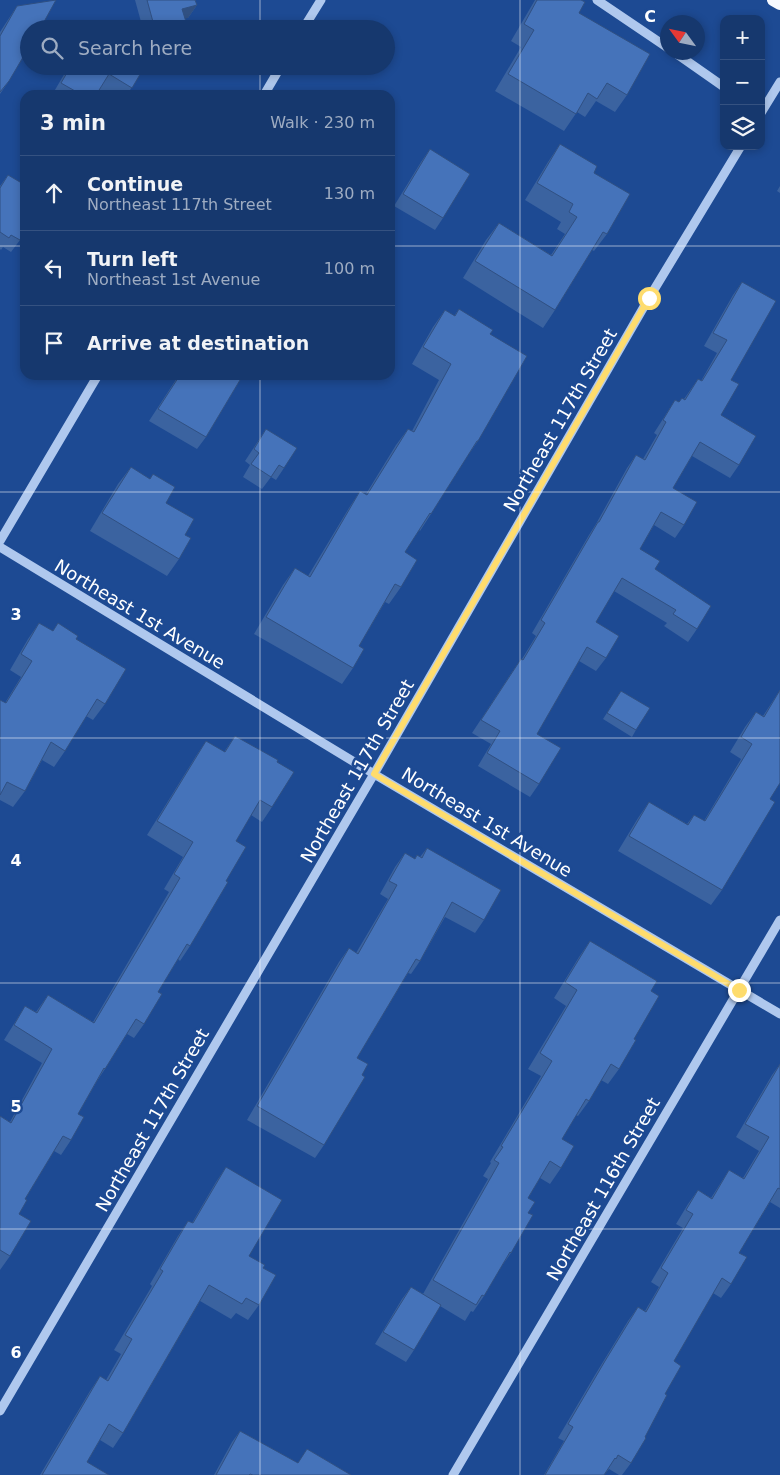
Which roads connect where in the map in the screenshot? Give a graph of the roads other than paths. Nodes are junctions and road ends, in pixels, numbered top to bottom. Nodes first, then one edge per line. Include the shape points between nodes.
1 (320, 0) edge
2 (597, 0) edge
3 (773, 0) edge
4 (780, 4) edge
5 (309, 20) edge
6 (660, 43) edge
7 (685, 60) edge
8 (276, 75) edge
9 (780, 82) edge
10 (720, 84) edge
11 (267, 90) edge
12 (765, 106) edge
13 (739, 150) edge
14 (95, 380) edge
15 (0, 541) edge
16 (0, 548) edge
17 (374, 774) junction
18 (780, 920) edge
19 (739, 990) junction
20 (780, 1014) edge
21 (0, 1411) edge
22 (453, 1475) edge

1 - 5 street
2 - 6 street
3 - 4 main road
7 - 10 street
8 - 11 street
9 - 12 street
13 - 17 street, Northeast 117th Street via 649,298
14 - 15 street
16 - 17 street, Northeast 1st Avenue
17 - 19 street, Northeast 1st Avenue
17 - 21 street, Northeast 117th Street
18 - 19 street, Northeast 116th Street
19 - 20 street, Northeast 1st Avenue
19 - 22 street, Northeast 116th Street

